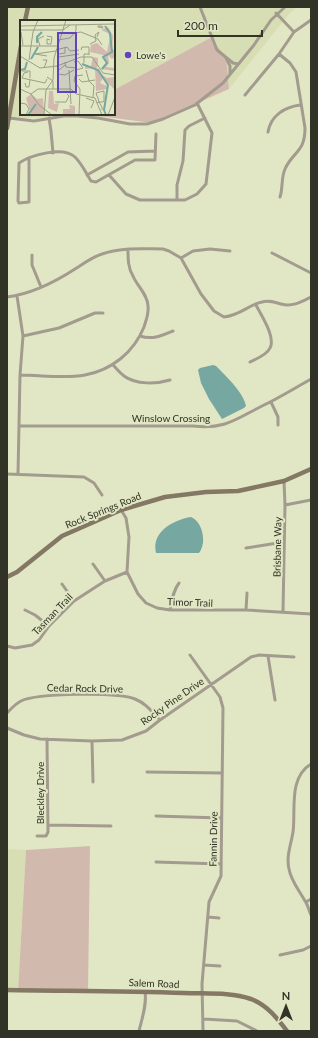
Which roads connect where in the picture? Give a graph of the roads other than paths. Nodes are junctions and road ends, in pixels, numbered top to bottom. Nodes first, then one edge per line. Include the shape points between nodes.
1 (28, 7) edge
2 (200, 7) edge
3 (285, 7) edge
4 (276, 13) junction
5 (25, 20) edge
6 (311, 20) edge
7 (294, 32) junction
8 (20, 52) edge
9 (279, 54) junction
10 (223, 55) junction
11 (238, 64) junction
12 (230, 74) junction
13 (245, 95) dead end
14 (197, 103) junction
15 (300, 106) junction
16 (9, 118) junction
17 (49, 118) junction
18 (205, 118) junction
19 (7, 128) edge
20 (268, 132) dead end
21 (156, 134) dead end
22 (155, 151) junction
23 (53, 152) junction
24 (30, 158) junction
25 (109, 174) junction
26 (87, 175) junction
27 (280, 197) dead end
28 (177, 200) junction
29 (128, 250) junction
30 (230, 251) dead end
31 (272, 253) dead end
32 (32, 255) dead end
33 (181, 258) junction
34 (311, 273) edge
35 (41, 287) junction
36 (17, 296) junction
37 (7, 297) edge
38 (311, 297) edge
39 (256, 305) junction
40 (103, 313) dead end
41 (173, 331) dead end
42 (23, 336) junction
43 (140, 336) junction
44 (250, 362) dead end
45 (113, 365) junction
46 (20, 376) junction
47 (170, 380) dead end
48 (311, 380) edge
49 (271, 402) junction
50 (278, 425) dead end
51 (20, 426) junction
52 (311, 469) edge
53 (7, 474) edge
54 (18, 474) junction
55 (284, 481) junction
56 (102, 495) dead end
57 (311, 500) edge
58 (285, 505) junction
59 (121, 510) junction
60 (284, 542) junction
61 (246, 548) dead end
62 (93, 564) dead end
63 (127, 572) junction
64 (7, 576) edge
65 (105, 581) junction
66 (180, 583) dead end
67 (62, 584) dead end
68 (247, 593) dead end
69 (74, 601) junction
70 (25, 610) dead end
71 (170, 610) junction
72 (246, 610) junction
73 (283, 612) junction
74 (311, 614) edge
75 (49, 626) junction
76 (7, 646) edge
77 (190, 655) dead end
78 (268, 656) junction
79 (294, 657) dead end
80 (211, 684) junction
81 (275, 700) dead end
82 (7, 713) edge
83 (160, 720) junction
84 (7, 728) edge
85 (48, 739) junction
86 (92, 741) junction
87 (311, 764) edge
88 (147, 772) dead end
89 (222, 773) junction
90 (93, 782) dead end
91 (156, 816) dead end
92 (221, 818) junction
93 (48, 825) junction
94 (111, 826) dead end
95 (37, 836) dead end
96 (156, 862) dead end
97 (221, 864) junction
98 (311, 898) edge
99 (306, 902) junction
100 (311, 915) edge
101 (208, 917) junction
102 (220, 918) dead end
103 (311, 946) edge
104 (280, 955) dead end
105 (204, 965) junction
106 (220, 966) dead end
107 (7, 990) edge
108 (145, 992) junction
109 (202, 994) junction
110 (204, 1019) junction
111 (139, 1031) edge
112 (203, 1031) edge
113 (257, 1031) edge
114 (287, 1031) edge

1 - 5 street
2 - 10 street via 217,50
3 - 4 street
4 - 7 street
4 - 11 street
6 - 7 street
7 - 9 street
8 - 16 street
9 - 13 street
9 - 15 street via 296,72
10 - 11 street
10 - 12 street via 230,66
11 - 12 street
12 - 14 street via 223,83
14 - 17 street via 147,124 77,116
14 - 18 street
15 - 20 street via 289,107 278,114 269,126
15 - 27 street via 305,137 303,144 285,168
16 - 17 street via 34,121
16 - 19 street
17 - 23 street
18 - 28 street via 185,130
18 - 28 street via 212,133 206,184 197,194 185,200
21 - 22 street
22 - 25 street via 155,160 135,160
22 - 26 street via 128,152
23 - 24 street via 44,152
23 - 26 street via 74,156
24 - 24 street via 19,163 19,203 29,202
25 - 26 street via 94,182
25 - 28 street via 126,194 135,199
29 - 33 street via 163,249
29 - 35 street via 100,254
29 - 43 street via 132,276 148,304 148,316
30 - 33 street via 193,251
31 - 34 street
32 - 35 street via 32,265
33 - 39 street via 201,294 219,315 234,316
35 - 36 street
36 - 37 street
36 - 42 street
38 - 39 street via 292,305 269,301
39 - 44 street via 269,331 271,343 266,354
40 - 42 street via 95,313 59,328
41 - 43 street via 148,339
42 - 46 street
43 - 45 street via 133,348
45 - 46 street via 80,376
45 - 47 street via 129,379 150,383
46 - 51 street
48 - 49 street, Winslow Crossing
49 - 50 street via 278,417
49 - 51 street, Winslow Crossing via 236,421 216,426
51 - 54 street
52 - 55 street, Rock Springs Road
53 - 54 street
54 - 56 street via 84,477 94,483
55 - 58 street, Brisbane Way
55 - 59 street, Rock Springs Road via 238,491 170,496
57 - 58 street
58 - 60 street, Brisbane Way
59 - 63 street, Timor Trail via 126,518 129,537
59 - 64 street, Rock Springs Road via 62,536 17,572
60 - 61 street
60 - 73 street, Brisbane Way
62 - 65 street
63 - 65 street, Tasman Trail
63 - 71 street, Timor Trail via 142,600 157,608
65 - 69 street, Tasman Trail
66 - 71 street via 176,587
67 - 69 street
68 - 72 street
69 - 75 street, Tasman Trail
70 - 75 street
71 - 72 street, Timor Trail
72 - 73 street, Timor Trail
73 - 74 street, Timor Trail
75 - 76 street, Tasman Trail via 32,645 16,648
77 - 80 street, Fannin Drive
78 - 79 street, Rocky Pine Drive
78 - 80 street, Rocky Pine Drive via 251,657
78 - 81 street
80 - 83 street, Rocky Pine Drive
80 - 89 street, Fannin Drive via 220,697 223,708
82 - 83 street, Cedar Rock Drive via 21,701 38,696 126,696 140,701
83 - 86 street, Rocky Pine Drive via 146,731 127,739
84 - 85 street, Rocky Pine Drive via 24,735
85 - 86 street, Rocky Pine Drive
85 - 93 street, Bleckley Drive
86 - 90 street
87 - 99 street via 304,770 295,787 293,832 288,856 293,882
88 - 89 street
89 - 92 street, Fannin Drive
91 - 92 street
92 - 97 street, Fannin Drive
93 - 94 street
93 - 95 street, Bleckley Drive via 46,836
96 - 97 street
97 - 101 street, Fannin Drive via 219,880 209,902
98 - 99 street
99 - 100 street
101 - 102 street
101 - 105 street, Fannin Drive
103 - 104 street
105 - 106 street
105 - 109 street, Fannin Drive
107 - 108 street, Salem Road
108 - 109 street, Salem Road
108 - 111 street via 145,1008
109 - 110 street, Fannin Drive
109 - 114 street, Salem Road via 240,996 255,1001 270,1010
110 - 112 street, Fannin Drive
110 - 113 street via 237,1021

